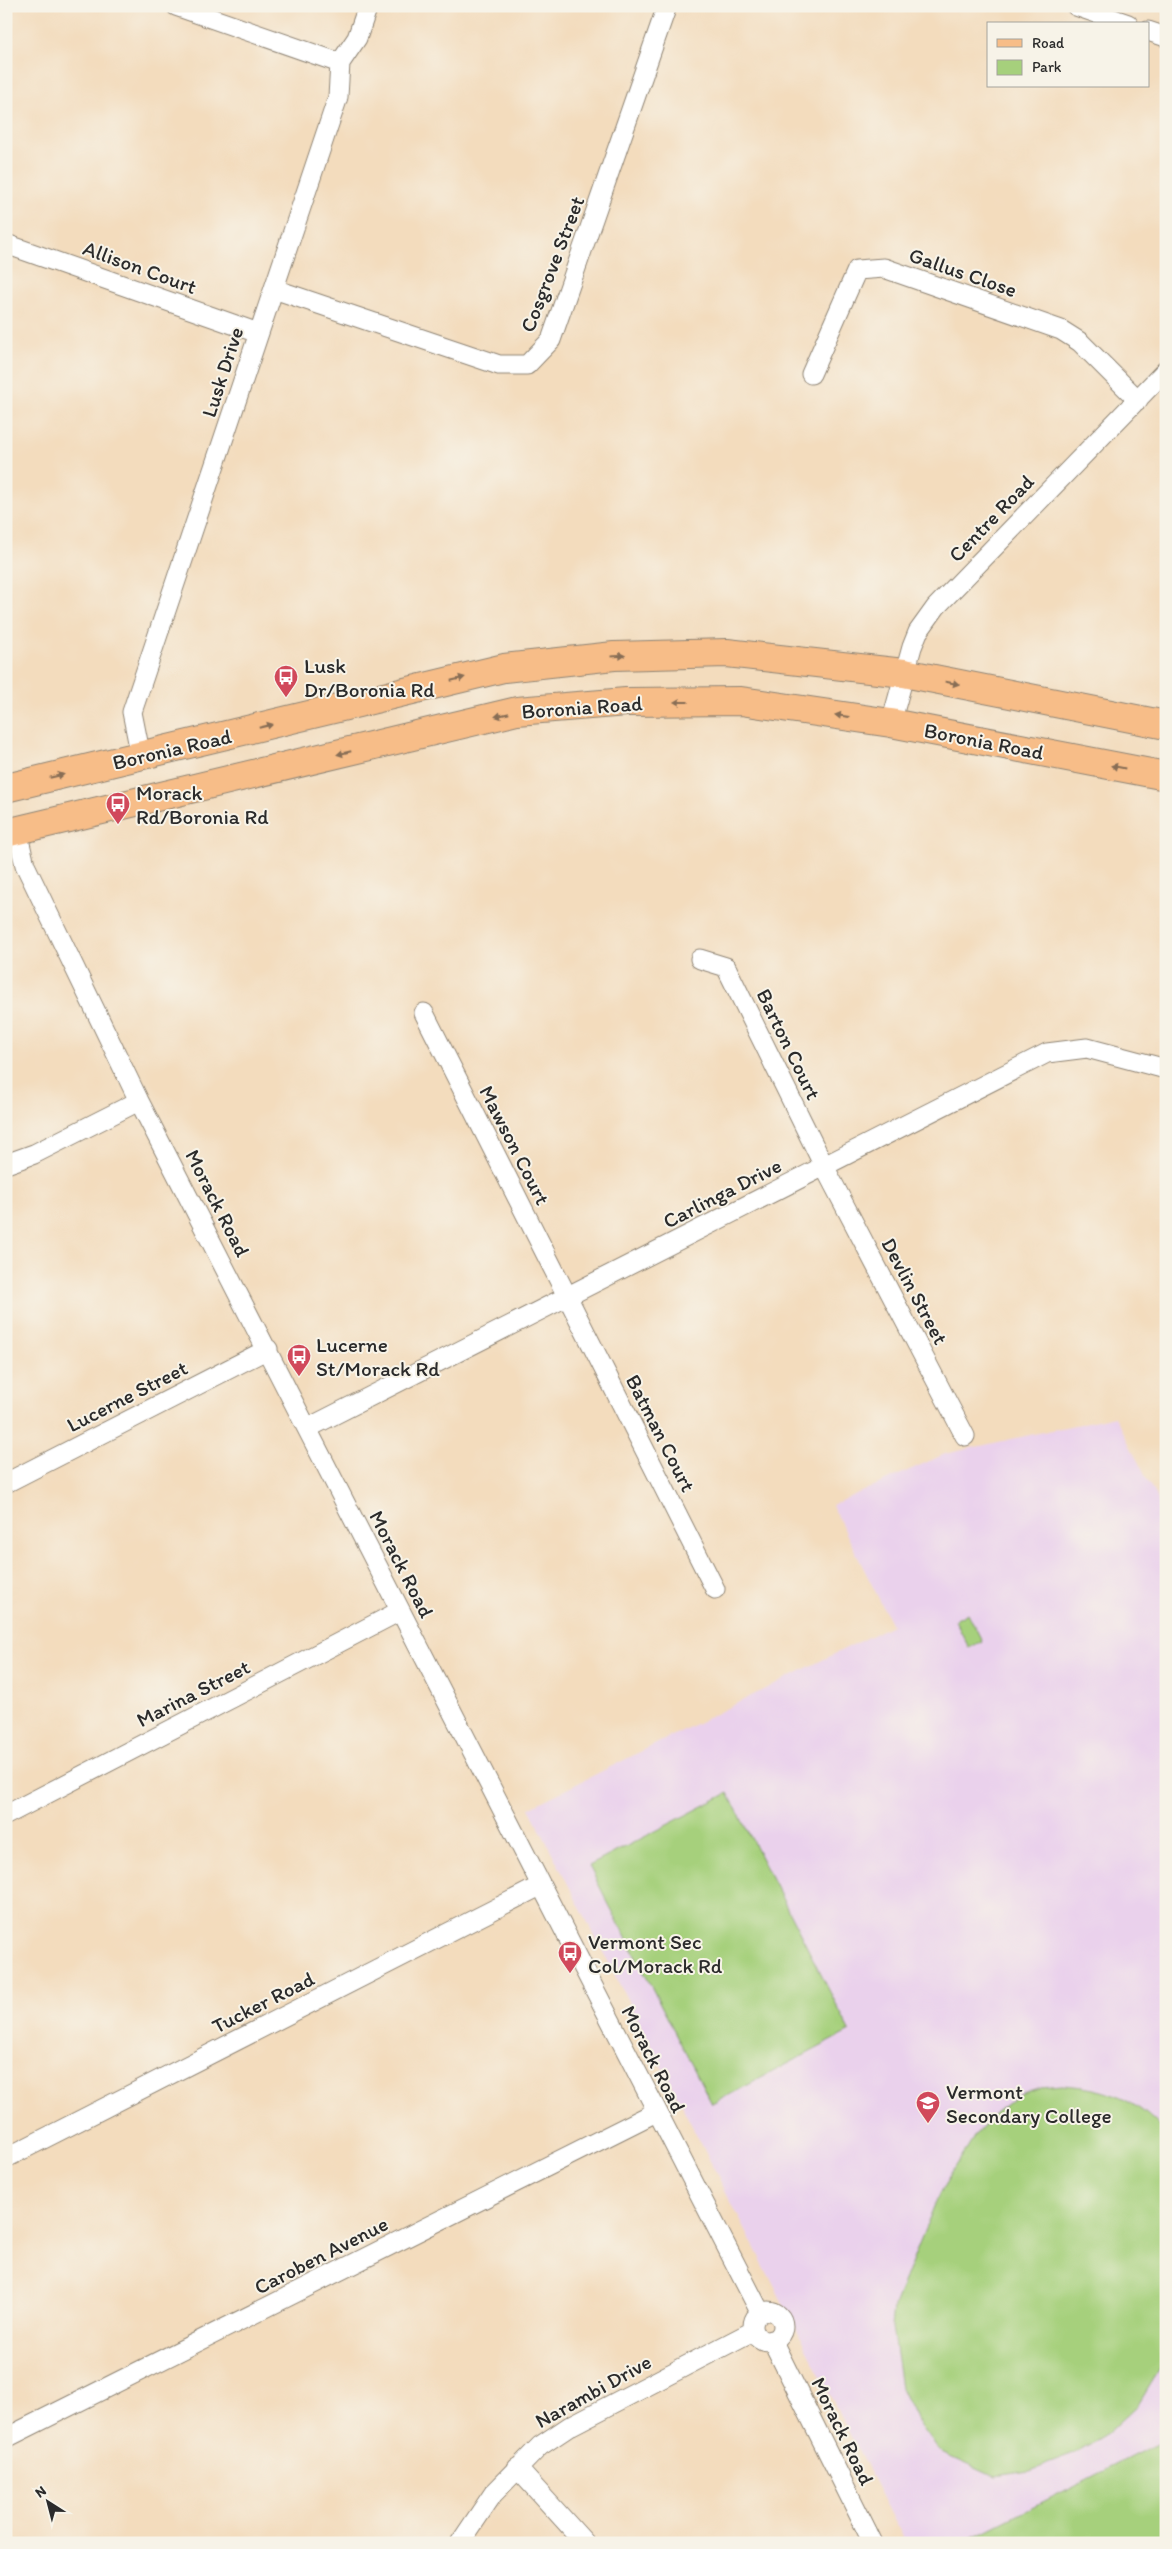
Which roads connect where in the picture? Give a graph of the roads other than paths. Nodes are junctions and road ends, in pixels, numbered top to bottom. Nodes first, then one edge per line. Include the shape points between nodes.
1 (176, 6) edge
2 (368, 6) edge
3 (667, 6) edge
4 (1076, 6) edge
5 (1122, 22) edge
6 (1150, 32) edge
7 (1166, 37) edge
8 (340, 62) junction
9 (6, 244) edge
10 (274, 289) junction
11 (258, 333) junction
12 (1166, 370) edge
13 (812, 374) dead end
14 (1138, 400) junction
15 (904, 673) junction
16 (890, 723) junction
17 (1166, 725) edge
18 (141, 757) junction
19 (1166, 776) edge
20 (8, 787) edge
21 (153, 798) junction
22 (12, 832) edge
23 (700, 960) dead end
24 (424, 1013) dead end
25 (1166, 1069) edge
26 (139, 1101) junction
27 (6, 1164) edge
28 (824, 1166) junction
29 (566, 1297) junction
30 (268, 1349) junction
31 (308, 1428) junction
32 (965, 1436) dead end
33 (6, 1483) edge
34 (715, 1589) dead end
35 (400, 1611) junction
36 (6, 1815) edge
37 (540, 1886) junction
38 (656, 2112) junction
39 (6, 2158) edge
40 (760, 2312) junction
41 (753, 2331) junction
42 (772, 2340) junction
43 (6, 2438) edge
44 (517, 2468) junction
45 (460, 2543) edge
46 (586, 2543) edge
47 (873, 2543) edge

1 - 8 street
2 - 8 street via 357,38
3 - 10 street, Cosgrove Street via 551,340 527,365 499,365
4 - 5 street
6 - 7 street
8 - 10 street, Lusk Drive via 338,97
9 - 11 street, Allison Court
10 - 11 street, Lusk Drive
11 - 18 street, Lusk Drive via 132,712
12 - 14 street, Centre Road
13 - 14 street, Gallus Close via 857,270 884,268 1061,330 1080,342
14 - 15 street, Centre Road via 936,607 918,632
15 - 16 street, Centre Road
15 -> 17 main road, Boronia Road
18 -> 15 main road, Boronia Road via 504,668 614,656 727,653
19 -> 16 main road, Boronia Road
16 -> 21 main road, Boronia Road via 741,701 626,702 517,711
20 -> 18 main road, Boronia Road
18 - 21 main road
20 - 22 main road
21 - 22 main road, Boronia Road
22 - 26 street, Morack Road
23 - 28 street, Barton Court via 726,967
24 - 29 street, Mawson Court
25 - 28 street, Carlinga Drive via 1087,1048 1048,1053
26 - 27 street via 34,1154
26 - 30 street, Morack Road
28 - 29 street, Carlinga Drive
28 - 32 street, Devlin Street
29 - 31 street, Carlinga Drive
29 - 34 street, Batman Court
30 - 31 street, Morack Road
30 - 33 street, Lucerne Street
31 - 35 street, Morack Road
35 - 36 street, Marina Street
35 - 37 street, Morack Road
37 - 38 street, Morack Road
37 - 39 street, Tucker Road
38 - 40 street, Morack Road
38 - 43 street, Caroben Avenue
40 - 41 street via 755,2318
40 - 42 street via 767,2311 780,2317 782,2330
41 - 42 street via 761,2339
41 - 44 street, Narambi Drive via 570,2426 540,2446
42 - 47 street, Morack Road
44 - 45 street, Narambi Drive via 493,2494
44 - 46 street

